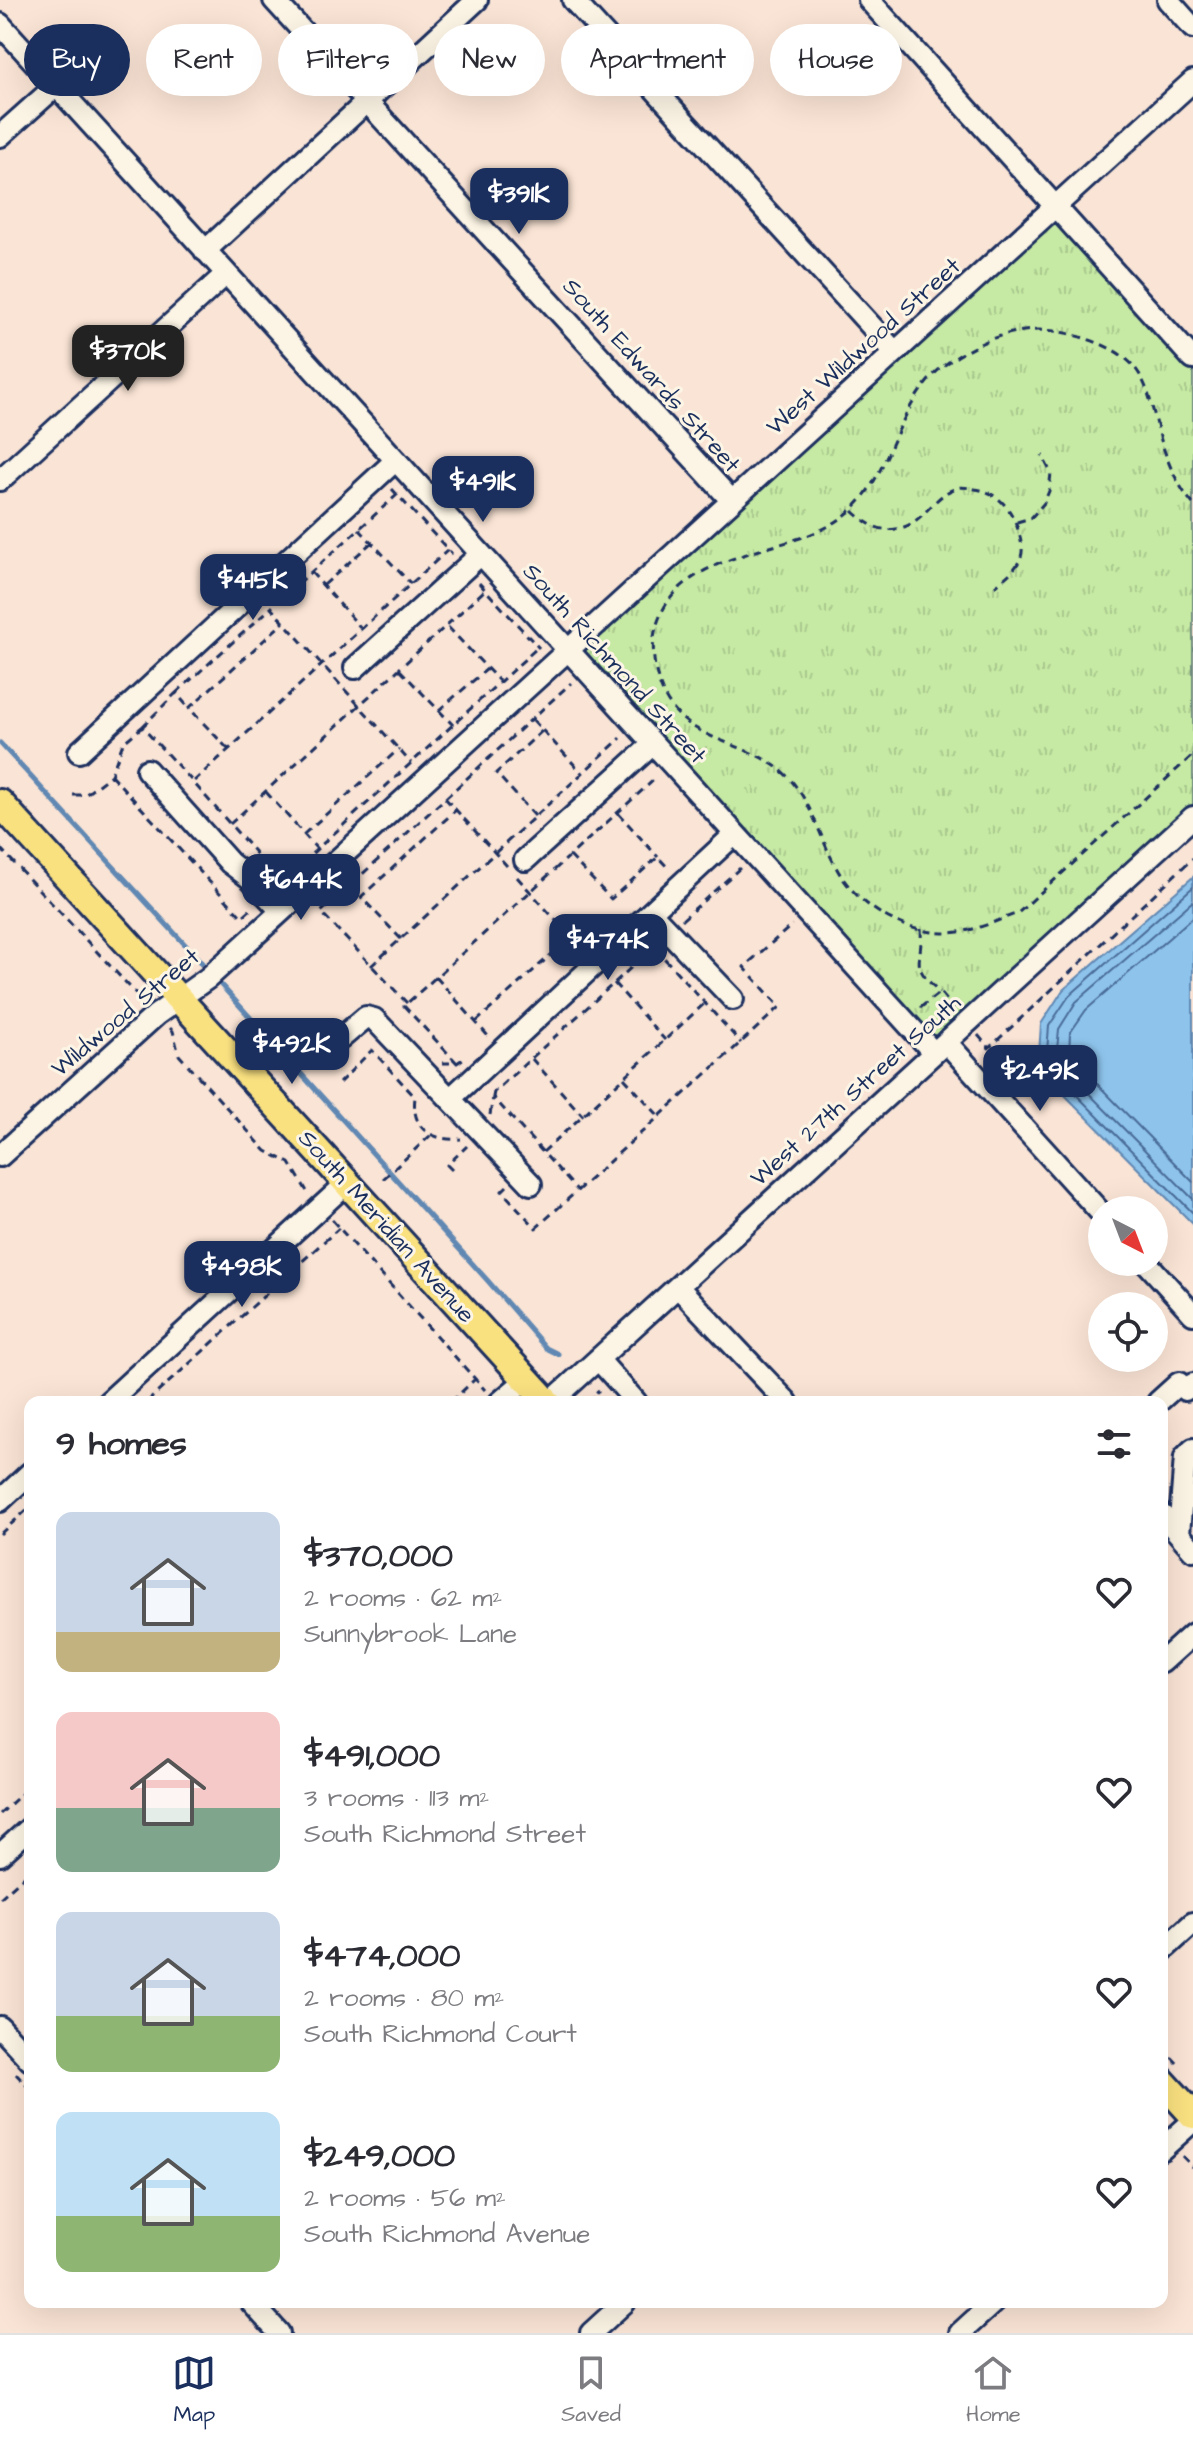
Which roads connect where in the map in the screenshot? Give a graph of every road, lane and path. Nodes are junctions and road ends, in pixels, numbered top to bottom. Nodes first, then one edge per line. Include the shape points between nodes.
1 (274, 0) edge
2 (477, 0) edge
3 (573, 0) edge
4 (869, 0) edge
5 (1168, 0) edge
6 (0, 24) edge
7 (1193, 28) edge
8 (24, 51) edge
9 (1193, 81) edge
10 (45, 96) edge
11 (65, 96) edge
12 (366, 101) junction
13 (0, 136) edge
14 (1055, 206) junction
15 (205, 251) junction
16 (226, 274) junction
17 (895, 352) junction
18 (1193, 359) edge
19 (1042, 455) dead end
20 (396, 460) junction
21 (0, 480) edge
22 (398, 494) dead end
23 (732, 501) junction
24 (1193, 504) edge
25 (853, 511) junction
26 (1017, 522) junction
27 (359, 529) junction
28 (372, 542) junction
29 (448, 550) dead end
30 (481, 554) junction
31 (311, 572) junction
32 (411, 584) junction
33 (323, 585) junction
34 (995, 586) dead end
35 (485, 590) dead end
36 (271, 608) junction
37 (284, 622) junction
38 (446, 626) junction
39 (362, 629) junction
40 (538, 647) dead end
41 (568, 650) junction
42 (322, 664) junction
43 (355, 668) dead end
44 (399, 669) junction
45 (487, 669) junction
46 (500, 682) junction
47 (571, 683) dead end
48 (176, 693) junction
49 (359, 705) junction
50 (189, 708) junction
51 (439, 710) junction
52 (532, 719) junction
53 (453, 725) junction
54 (142, 727) dead end
55 (542, 731) junction
56 (621, 738) dead end
57 (653, 744) junction
58 (399, 749) junction
59 (228, 750) junction
60 (79, 752) dead end
61 (1193, 755) edge
62 (411, 763) junction
63 (147, 770) dead end
64 (582, 773) junction
65 (111, 775) dead end
66 (657, 777) dead end
67 (265, 792) junction
68 (2, 809) edge
69 (456, 810) dead end
70 (618, 813) junction
71 (535, 816) junction
72 (1193, 817) edge
73 (230, 824) junction
74 (304, 834) junction
75 (735, 834) junction
76 (0, 848) edge
77 (317, 849) junction
78 (570, 856) junction
79 (658, 857) junction
80 (525, 860) dead end
81 (740, 868) dead end
82 (669, 869) dead end
83 (270, 870) dead end
84 (350, 886) junction
85 (266, 895) junction
86 (361, 897) junction
87 (281, 911) junction
88 (651, 913) junction
89 (792, 925) dead end
90 (921, 929) junction
91 (401, 939) junction
92 (661, 940) junction
93 (582, 949) dead end
94 (371, 966) junction
95 (436, 977) junction
96 (613, 983) junction
97 (940, 992) dead end
98 (179, 999) junction
99 (733, 999) dead end
100 (407, 1003) junction
101 (705, 1003) junction
102 (156, 1015) junction
103 (476, 1022) junction
104 (340, 1039) dead end
105 (665, 1040) junction
106 (480, 1043) dead end
107 (741, 1043) junction
108 (940, 1048) junction
109 (472, 1051) dead end
110 (531, 1058) junction
111 (457, 1063) junction
112 (426, 1073) junction
113 (624, 1078) junction
114 (339, 1083) dead end
115 (415, 1097) junction
116 (493, 1097) dead end
117 (451, 1098) junction
118 (583, 1116) junction
119 (659, 1116) junction
120 (431, 1135) junction
121 (465, 1138) dead end
122 (543, 1152) dead end
123 (0, 1156) edge
124 (383, 1179) dead end
125 (347, 1183) junction
126 (509, 1184) dead end
127 (531, 1184) dead end
128 (1088, 1200) edge
129 (320, 1208) junction
130 (339, 1228) junction
131 (1159, 1276) edge
132 (678, 1287) junction
133 (1193, 1314) edge
134 (598, 1359) junction
135 (476, 1379) junction
136 (527, 1379) junction
137 (1190, 1393) edge
138 (115, 1396) edge
139 (154, 1396) edge
140 (458, 1396) edge
141 (493, 1396) edge
142 (496, 1396) edge
143 (543, 1396) edge
144 (556, 1396) edge
145 (631, 1396) edge
146 (781, 1396) edge
147 (1165, 1396) edge
148 (1193, 1449) edge
149 (24, 1479) edge
150 (0, 1501) edge
151 (24, 1512) edge
152 (1168, 1522) edge
153 (0, 1534) edge
154 (1179, 1534) junction
155 (1193, 1550) edge
156 (1193, 1634) edge
157 (1168, 1657) edge
158 (24, 1792) edge
159 (0, 1814) edge
160 (24, 1833) edge
161 (0, 1855) edge
162 (24, 1876) edge
163 (0, 1898) edge
164 (1193, 1923) edge
165 (1168, 1946) edge
166 (0, 2027) edge
167 (24, 2053) edge
168 (11, 2068) dead end
169 (24, 2082) edge
170 (1168, 2088) edge
171 (1193, 2118) edge
172 (1168, 2143) edge
173 (258, 2308) edge
174 (618, 2308) edge
175 (987, 2308) edge
176 (279, 2333) edge
177 (591, 2333) edge
178 (960, 2333) edge

1 - 12 street, South Edwards Street
2 - 12 street
3 - 17 street
4 - 14 street
5 - 7 street
6 - 8 street, South Richmond Street
9 - 14 street, West Wildwood Street
10 - 13 street
11 - 15 street, South Richmond Street
12 - 15 street
12 - 23 street, South Edwards Street
14 - 17 street, West Wildwood Street
14 - 18 street
15 - 16 street, South Richmond Street
16 - 20 street, South Richmond Street
16 - 21 street
17 - 23 street, West Wildwood Street
19 - 26 path via 1051,473 1049,491 1031,518
20 - 30 street, South Richmond Street
20 - 60 street
22 - 27 path
23 - 41 street, West Wildwood Street
24 - 25 path via 1175,477 1138,371 1121,354 1077,336 1024,330 966,350 929,380 881,472
25 - 26 path via 868,525 908,527 957,487 988,491
25 - 90 path via 815,533 700,571 683,583 660,614 654,657 666,700 680,718 787,775 815,816 836,868 855,895 877,912
26 - 34 path via 1022,554 1012,573
27 - 28 path
27 - 31 path
28 - 32 path
28 - 33 path
29 - 32 path
30 - 41 street, South Richmond Street
30 - 43 street
31 - 33 path
31 - 36 path
32 - 39 path
33 - 39 path
35 - 38 path
36 - 37 path
36 - 48 path
37 - 42 path
37 - 50 path
38 - 44 path
38 - 45 path
39 - 42 path
40 - 46 path
41 - 57 street, South Richmond Street
41 - 87 street, Wildwood Street
42 - 49 path
42 - 59 path
44 - 49 path
44 - 51 path
45 - 46 path
45 - 51 path
46 - 53 path
47 - 52 path
48 - 50 path
48 - 54 path
49 - 58 path
49 - 67 path
50 - 59 path
51 - 53 path
52 - 55 path
52 - 84 path
53 - 62 path
55 - 64 path
55 - 71 path via 496,773
56 - 64 path
57 - 75 street, South Richmond Street
57 - 80 street
58 - 62 path
58 - 74 path
59 - 73 path via 193,782
61 - 90 path via 1018,913 950,933
62 - 77 path
63 - 85 street via 230,863
64 - 71 path
65 - 85 path via 242,917
66 - 70 path
67 - 73 path
67 - 74 path
68 - 98 main road, South Meridian Avenue
69 - 86 path
70 - 78 path
70 - 79 path
71 - 91 path
72 - 108 street, West 27th Street South
73 - 83 path
74 - 77 path
75 - 88 street
75 - 108 street, South Richmond Street
76 - 102 path
77 - 85 path
78 - 79 path via 611,899
78 - 95 path
79 - 82 path
81 - 92 path
84 - 86 path
84 - 94 path via 321,912
85 - 87 street
86 - 91 path
87 - 98 street, Wildwood Street
88 - 92 street
88 - 117 street
89 - 107 path via 744,967 780,1007
90 - 97 path via 917,964
91 - 94 path
92 - 96 path
92 - 99 street
92 - 101 path
93 - 103 path via 571,937
94 - 100 path
95 - 100 path
95 - 103 path
96 - 105 path
96 - 110 path
98 - 102 street, Wildwood Street
98 - 125 main road, South Meridian Avenue
100 - 111 path via 404,1006
101 - 105 path
101 - 107 path
102 - 123 street, Wildwood Street
102 - 129 path via 173,1031 179,1055 266,1151 290,1163
103 - 106 path via 488,1036
104 - 112 street via 360,1020 374,1019
105 - 113 path
107 - 119 path
108 - 128 street, South Richmond Street
108 - 132 street, West 27th Street South
109 - 111 path
110 - 116 path
110 - 118 path
111 - 112 path via 445,1062
112 - 115 path
112 - 117 street
113 - 118 path
113 - 119 path
114 - 115 path via 372,1050
115 - 120 path via 418,1123
117 - 127 street
118 - 122 path
119 - 126 path via 536,1228 502,1191
120 - 121 path
120 - 124 path
125 - 129 street
125 - 136 main road, South Meridian Avenue
129 - 130 path
129 - 138 street
130 - 135 path
130 - 139 path
131 - 133 street
132 - 134 street, West 27th Street South
132 - 146 street
134 - 144 street, West 27th Street South
134 - 145 street
135 - 140 path
135 - 141 path
136 - 142 street
136 - 143 main road, South Meridian Avenue
137 - 147 street via 1179,1383
148 - 154 street via 1185,1457
149 - 150 street
151 - 153 path
152 - 154 street
154 - 155 street
156 - 157 street
158 - 159 path
160 - 161 street
162 - 163 path
164 - 165 street
166 - 167 street
168 - 169 path
170 - 171 main road
171 - 172 street
173 - 176 street
174 - 177 street
175 - 178 street

